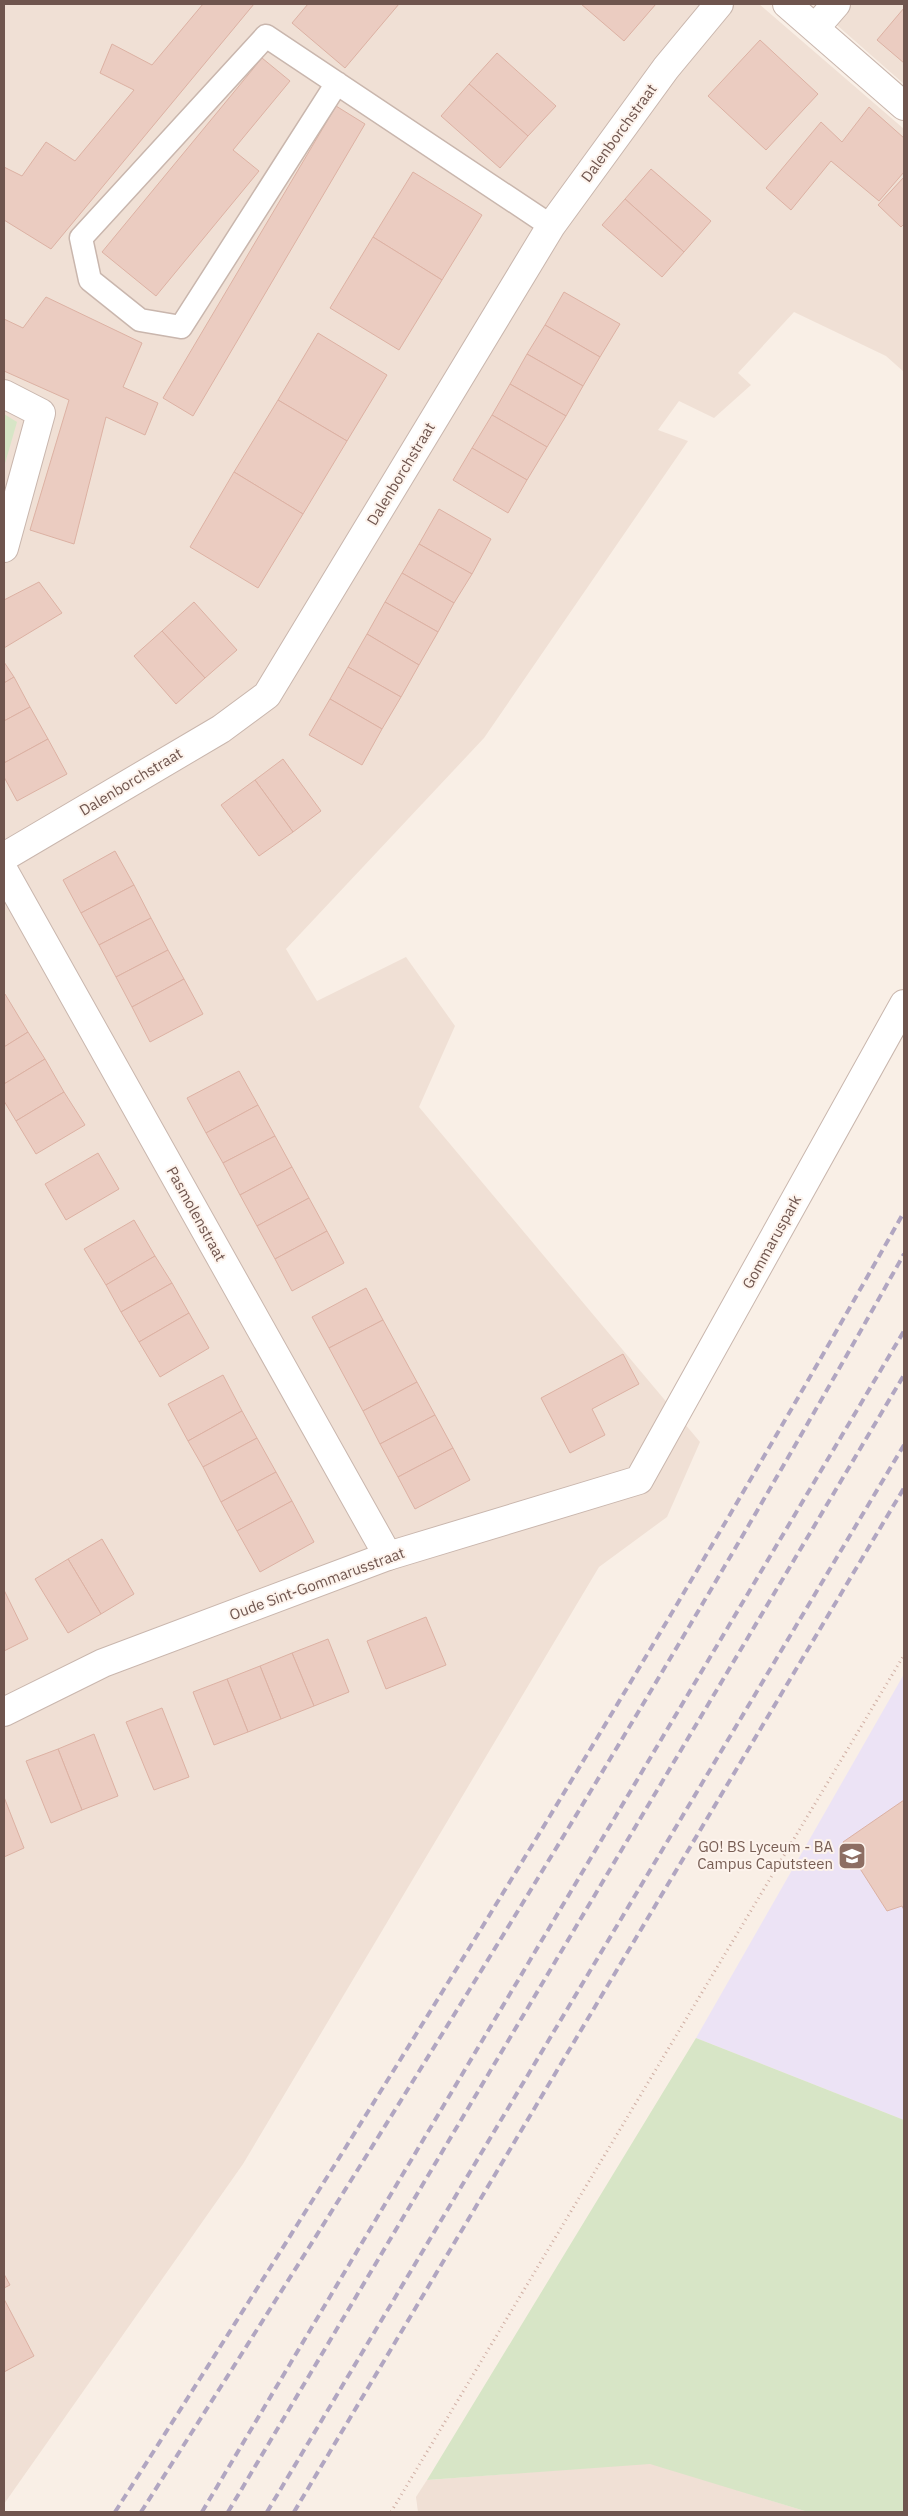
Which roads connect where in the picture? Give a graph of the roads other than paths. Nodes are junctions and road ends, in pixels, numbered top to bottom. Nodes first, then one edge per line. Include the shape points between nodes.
1 (719, 4) edge
2 (787, 4) edge
3 (836, 4) edge
4 (816, 27) junction
5 (337, 83) junction
6 (904, 106) edge
7 (551, 226) junction
8 (4, 394) edge
9 (4, 548) edge
10 (4, 857) edge
11 (4, 871) edge
12 (904, 1004) edge
13 (639, 1480) joint
14 (388, 1556) junction
15 (4, 1712) edge

1 - 7 street, Dalenborchstraat via 666,68
2 - 4 street
3 - 4 street
4 - 6 street
5 - 5 lane via 266,36 81,238 90,280 140,320 181,327
5 - 7 lane
7 - 10 street, Dalenborchstraat via 267,695 221,729
8 - 9 street via 41,413
11 - 14 street, Pasmolenstraat
12 - 13 street, Gommaruspark
13 - 14 street, Oude Sint-Gommarusstraat
14 - 15 street, Oude Sint-Gommarusstraat via 103,1663

